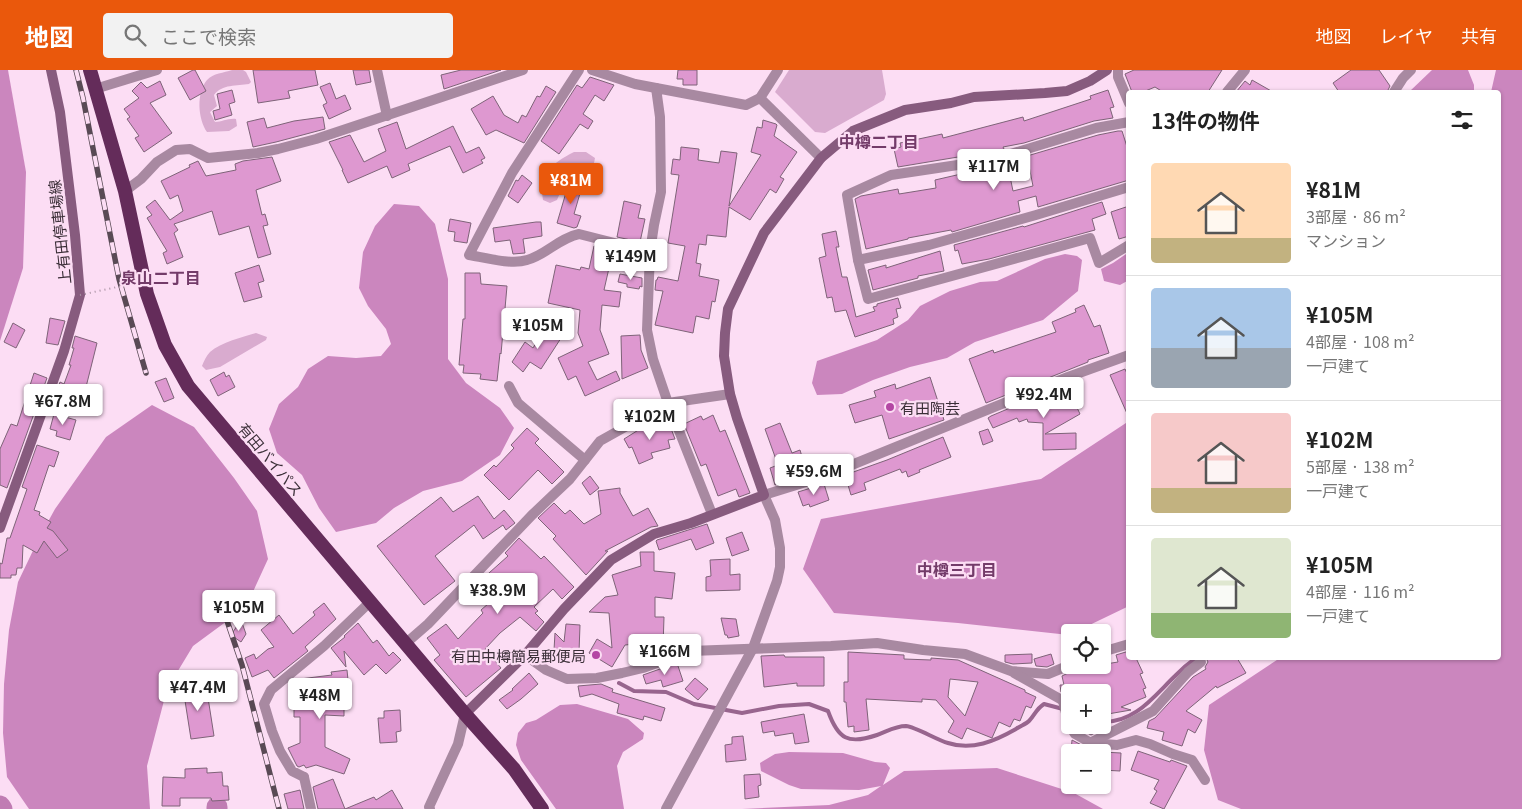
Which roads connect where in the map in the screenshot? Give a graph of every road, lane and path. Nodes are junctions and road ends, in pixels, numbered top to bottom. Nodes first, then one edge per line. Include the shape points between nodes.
1 (51, 70) edge
2 (90, 70) edge
3 (157, 70) edge
4 (377, 70) edge
5 (523, 70) edge
6 (579, 70) edge
7 (592, 70) edge
8 (778, 70) edge
9 (1107, 70) edge
10 (1118, 70) edge
11 (1245, 70) edge
12 (1411, 70) edge
13 (656, 88) junction
14 (95, 89) junction
15 (1229, 90) edge
16 (1395, 90) edge
17 (1126, 96) edge
18 (760, 98) junction
19 (387, 116) junction
20 (1126, 123) edge
21 (821, 158) junction
22 (1126, 188) edge
23 (126, 191) junction
24 (1126, 248) edge
25 (650, 252) junction
26 (858, 260) junction
27 (132, 284) dead end
28 (80, 295) junction
29 (1126, 356) edge
30 (510, 386) dead end
31 (730, 394) junction
32 (668, 402) junction
33 (585, 460) junction
34 (764, 495) junction
35 (712, 514) junction
36 (0, 528) edge
37 (370, 602) junction
38 (405, 644) junction
39 (1126, 645) edge
40 (753, 648) junction
41 (1111, 649) edge
42 (525, 655) junction
43 (1201, 662) dead end
44 (1061, 669) edge
45 (1011, 671) junction
46 (1061, 699) edge
47 (464, 714) junction
48 (1075, 734) edge
49 (1091, 743) junction
50 (1206, 780) dead end
51 (428, 808) edge
52 (311, 809) edge
53 (542, 809) edge
54 (666, 809) edge

1 - 28 main road, 上有田停車場線 via 62,122
2 - 14 highway, 有田バイパス
3 - 14 street
4 - 19 street
5 - 19 street
6 - 25 street via 512,173 470,255 518,262 578,234
7 - 13 street
8 - 18 street
9 - 21 main road via 1067,91 974,97 951,104 906,110 853,131
10 - 17 street
11 - 15 street
12 - 16 street
13 - 18 street via 746,105
13 - 25 street via 660,117 661,192
14 - 23 highway, 有田バイパス
18 - 21 street
19 - 23 street via 316,139 258,153 208,158 190,149 176,150 157,162
20 - 26 street via 1096,128 991,160 891,175 847,195
21 - 31 main road via 764,233 728,309 724,356
22 - 26 street via 929,245
23 - 37 highway, 有田バイパス via 147,294 165,345 188,386
24 - 26 street via 1099,263 1090,238 868,299
25 - 32 street via 647,330
27 - 28 path, bridge
28 - 36 main road, 上有田停車場線 via 64,351
29 - 34 street via 822,477
30 - 33 street via 518,404
31 - 32 street
31 - 34 main road
32 - 33 street via 600,441
32 - 35 street
33 - 38 street via 570,479
34 - 35 main road
34 - 40 street via 775,520 780,567
35 - 42 main road via 654,534 612,560
37 - 38 highway, 有田バイパス
37 - 52 street via 271,690 264,704 280,750 292,771 304,777
38 - 47 highway, 有田バイパス
39 - 41 street
40 - 42 street via 690,651 643,668 597,678 567,678 546,670
40 - 45 street via 877,643 965,654
40 - 54 street
42 - 47 main road
43 - 49 street via 1153,711
44 - 45 street via 1048,674
45 - 46 street
47 - 51 street via 458,744
47 - 53 highway, 有田バイパス via 514,769
48 - 49 street
49 - 50 street via 1118,744 1136,740 1150,744 1192,760

